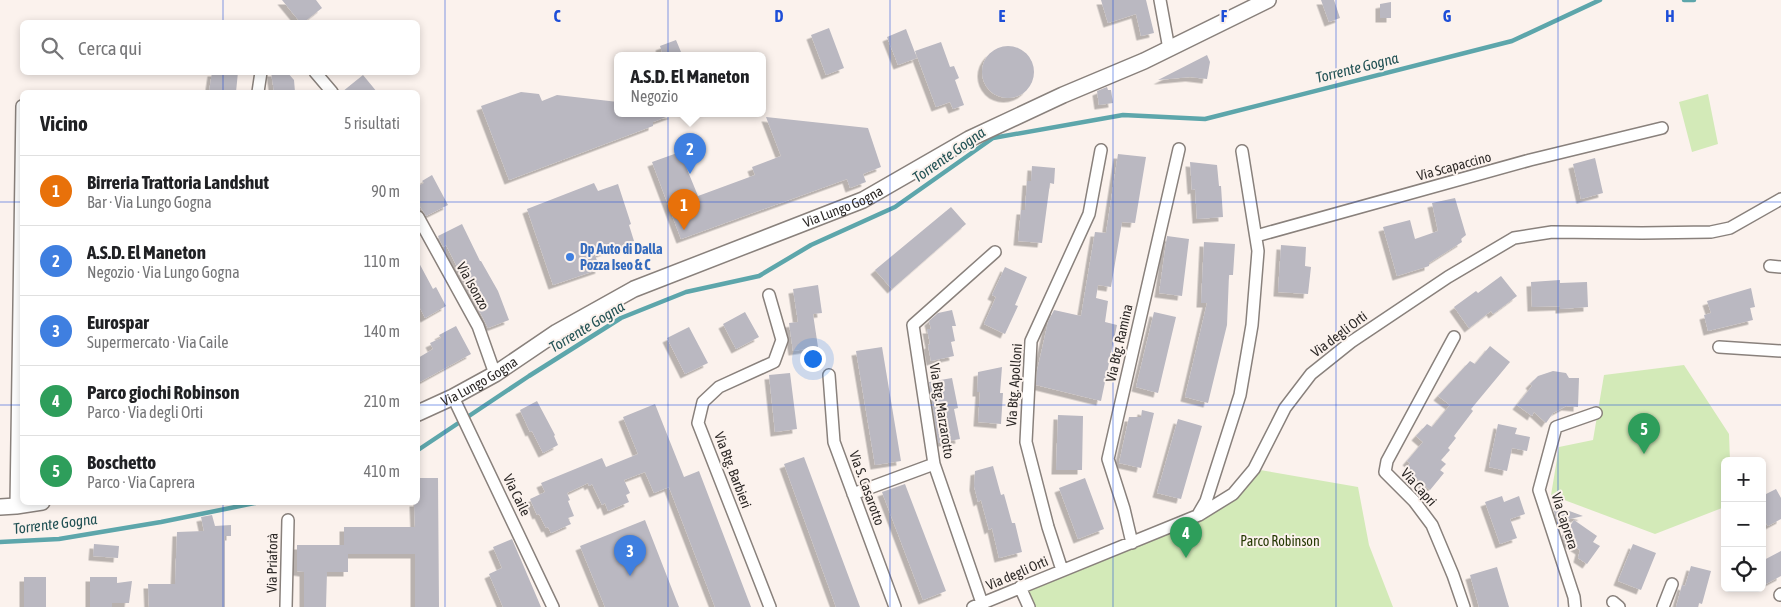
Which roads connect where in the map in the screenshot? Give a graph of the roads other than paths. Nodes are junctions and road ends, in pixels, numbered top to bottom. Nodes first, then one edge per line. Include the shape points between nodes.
1 (1160, 0) edge
2 (1268, 0) edge
3 (1169, 49) junction
4 (261, 75) edge
5 (318, 75) edge
6 (258, 90) edge
7 (330, 90) edge
8 (1662, 128) dead end
9 (1101, 150) dead end
10 (1179, 150) dead end
11 (1242, 152) dead end
12 (1781, 199) edge
13 (420, 221) edge
14 (1256, 236) junction
15 (995, 252) dead end
16 (769, 294) dead end
17 (1454, 337) dead end
18 (1719, 347) dead end
19 (1781, 351) edge
20 (495, 374) junction
21 (829, 376) dead end
22 (20, 381) edge
23 (455, 401) junction
24 (420, 412) edge
25 (1596, 413) dead end
26 (934, 464) junction
27 (853, 494) junction
28 (22, 505) edge
29 (0, 506) edge
30 (16, 506) junction
31 (1199, 515) junction
32 (288, 520) dead end
33 (1132, 543) junction
34 (1062, 570) junction
35 (1672, 584) dead end
36 (1020, 587) junction
37 (978, 605) edge
38 (286, 607) edge
39 (553, 607) edge
40 (770, 607) edge
41 (895, 607) edge
42 (1028, 607) edge
43 (1464, 607) edge
44 (1575, 607) edge
45 (1663, 607) edge

1 - 3 street
2 - 3 street, Via Lungo Gogna
3 - 20 street, Via Lungo Gogna via 969,139 863,200 634,289 557,332
4 - 6 street
5 - 7 street
8 - 14 street, Via Scapaccino via 1530,160
9 - 34 street, Via Btg. Apolloni via 1089,214 1031,341 1026,442
10 - 33 street, Via Btg. Ramina via 1108,459
11 - 14 street
12 - 31 street, Via degli Orti via 1730,228 1711,232 1552,232 1514,238 1448,277 1351,342 1311,374 1285,408 1254,469 1233,494
13 - 20 street, Via Isonzo via 478,326
14 - 31 street via 1258,251 1252,324 1240,395
15 - 26 street, Via Btg. Marzarotto via 913,325
16 - 40 street, Via Btg. Barbieri via 782,340 774,362 719,388 703,402 698,423
17 - 43 street, Via Capri via 1387,461 1385,472 1414,500 1432,524
18 - 19 street
20 - 23 street, Via Lungo Gogna
21 - 27 street, Via S. Casarotto via 834,442
22 - 30 street
23 - 24 street, Via Lungo Gogna
23 - 39 street, Via Caile
25 - 44 street, Via Caprera via 1556,427 1539,490
26 - 27 street
26 - 37 street, Via Btg. Marzarotto
27 - 41 street, Via S. Casarotto
28 - 30 street
29 - 30 street
31 - 33 street, Via degli Orti
32 - 38 street, Via Priaforà
33 - 34 street, Via degli Orti
34 - 36 street, Via degli Orti
35 - 45 street
36 - 37 street, Via degli Orti
36 - 42 street

